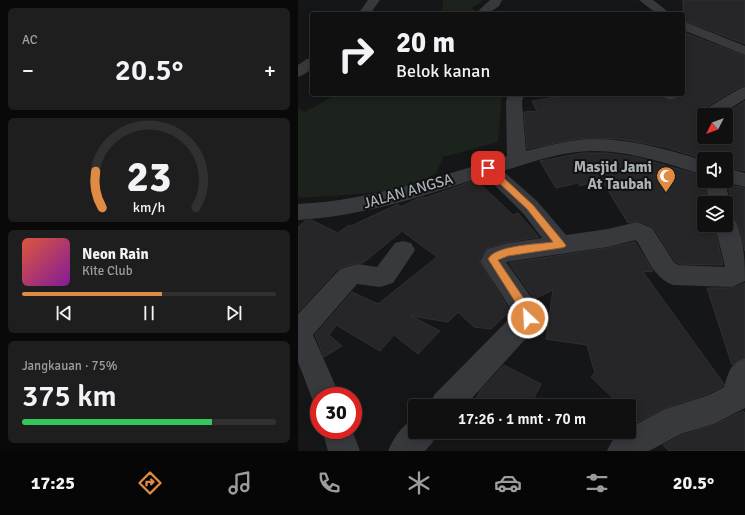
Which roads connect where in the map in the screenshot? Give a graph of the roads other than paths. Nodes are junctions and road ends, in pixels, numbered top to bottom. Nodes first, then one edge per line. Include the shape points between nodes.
1 (374, 0) edge
2 (496, 0) edge
3 (645, 0) edge
4 (365, 12) edge
5 (486, 12) edge
6 (662, 12) edge
7 (685, 27) edge
8 (745, 51) edge
9 (310, 63) edge
10 (298, 72) edge
11 (745, 92) edge
12 (516, 96) edge
13 (719, 108) edge
14 (517, 160) junction
15 (697, 166) edge
16 (488, 168) junction
17 (733, 177) edge
18 (745, 180) edge
19 (298, 212) edge
20 (728, 232) edge
21 (561, 245) junction
22 (403, 250) dead end
23 (298, 333) edge
24 (745, 372) edge
25 (322, 387) edge
26 (452, 399) edge
27 (339, 439) edge
28 (415, 439) edge
29 (344, 451) edge
30 (404, 451) edge
31 (623, 451) edge

1 - 4 street
2 - 5 street via 485,10
3 - 6 street
7 - 8 street
9 - 10 street
11 - 13 street
12 - 14 street
14 - 15 street, JALAN ANGSA via 592,145 670,156
14 - 16 street, JALAN ANGSA
16 - 19 street, JALAN ANGSA via 375,202 316,212
16 - 21 street via 530,207
17 - 18 street
20 - 21 street via 738,272 732,277 673,275 667,271 644,234 637,231
21 - 26 street via 508,252 492,259 529,315
22 - 23 street via 384,276 355,273 349,276
23 - 25 street
24 - 31 street via 736,397 714,409 676,420 634,442
27 - 29 street
28 - 30 street

